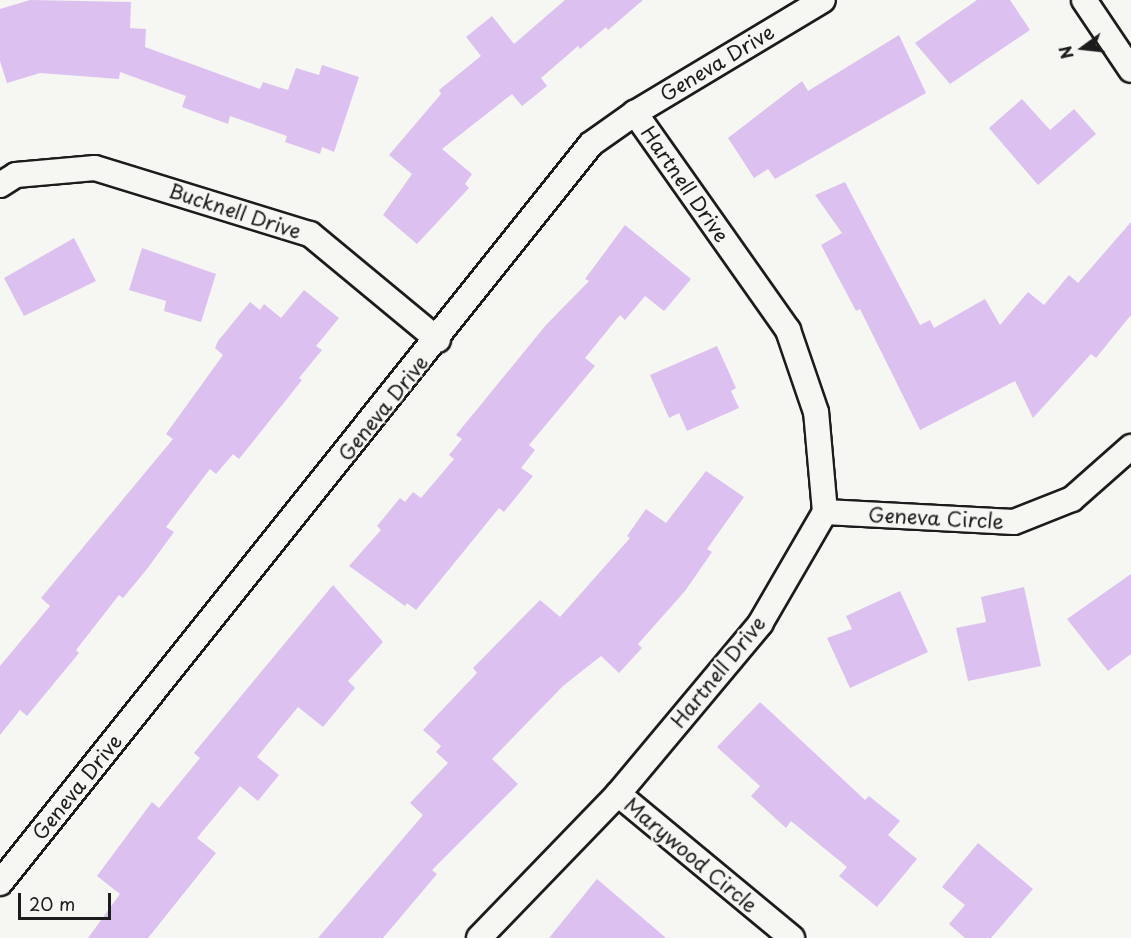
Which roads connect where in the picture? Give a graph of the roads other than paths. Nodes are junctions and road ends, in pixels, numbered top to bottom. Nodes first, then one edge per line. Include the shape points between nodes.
1 (822, 0) edge
2 (1084, 0) edge
3 (1131, 70) edge
4 (635, 113) junction
5 (0, 185) edge
6 (438, 340) junction
7 (1131, 447) edge
8 (825, 512) junction
9 (618, 794) junction
10 (0, 883) edge
11 (479, 938) edge
12 (792, 938) edge

1 - 4 street, Geneva Drive
2 - 3 street
4 - 6 street, Geneva Drive via 591,144
4 - 8 street, Hartnell Drive via 788,330 816,412
5 - 6 street, Bucknell Drive via 16,175 95,168 310,234
6 - 10 street, Geneva Drive
7 - 8 street, Geneva Circle via 1072,499 1014,522
8 - 9 street, Hartnell Drive via 760,624
9 - 11 street, Hartnell Drive
9 - 12 street, Marywood Circle

